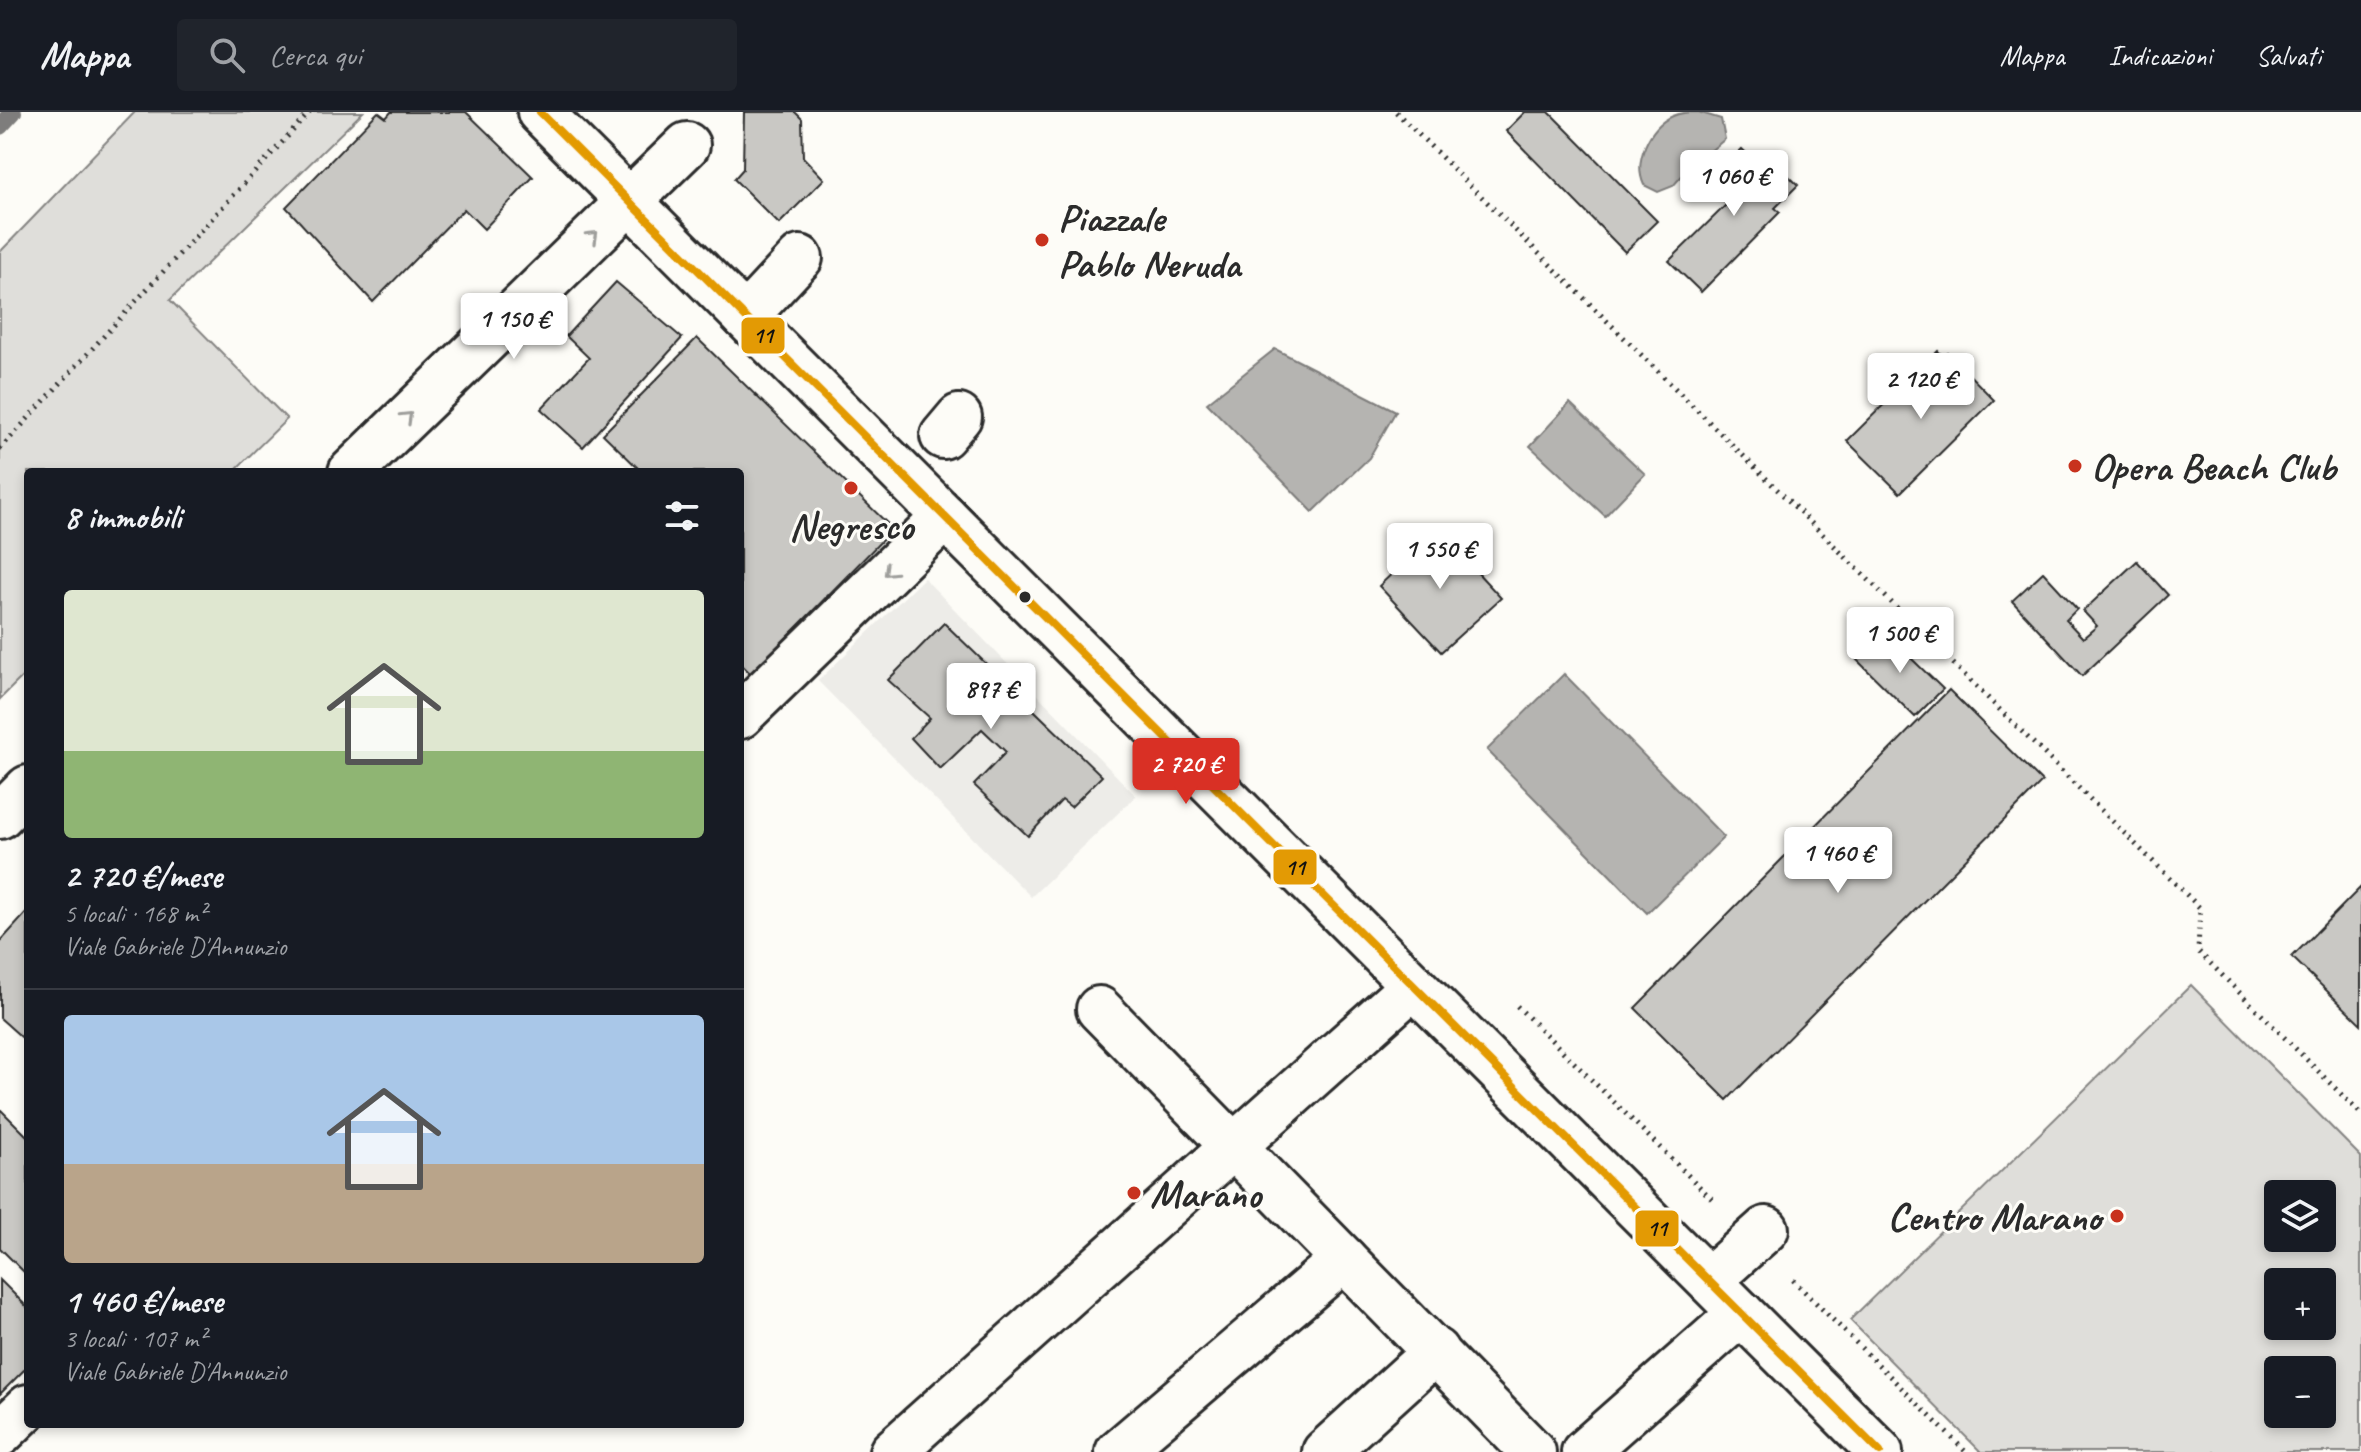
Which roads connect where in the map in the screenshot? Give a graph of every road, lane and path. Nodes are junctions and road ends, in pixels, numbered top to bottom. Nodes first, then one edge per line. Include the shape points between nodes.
1 (310, 112) edge
2 (540, 112) edge
3 (1396, 112) edge
4 (687, 145) dead end
5 (628, 201) junction
6 (800, 258) dead end
7 (745, 317) junction
8 (0, 449) edge
9 (355, 468) edge
10 (945, 517) junction
11 (744, 712) edge
12 (24, 792) edge
13 (0, 816) edge
14 (1413, 986) junction
15 (1099, 1009) dead end
16 (2361, 1114) edge
17 (1234, 1146) junction
18 (1766, 1229) dead end
19 (1344, 1259) junction
20 (1709, 1280) junction
21 (1741, 1313) junction
22 (1436, 1351) junction
23 (24, 1411) edge
24 (0, 1434) edge
25 (892, 1452) edge
26 (1118, 1452) edge
27 (1325, 1452) edge
28 (1533, 1452) edge
29 (1584, 1452) edge
30 (1880, 1452) edge

1 - 8 path
2 - 5 street
3 - 16 path via 2200,908 2198,951
4 - 5 street
5 - 7 street
9 -> 5 street
6 - 7 street
7 - 10 street
10 -> 11 street
10 - 14 street
12 - 13 street
14 - 17 street
14 - 20 street
15 - 17 street
17 - 19 street
17 - 25 street
18 - 20 street
19 - 22 street
19 - 26 street
20 - 21 street
21 - 29 street
21 - 30 street
22 - 27 street
22 - 28 street
23 - 24 street

